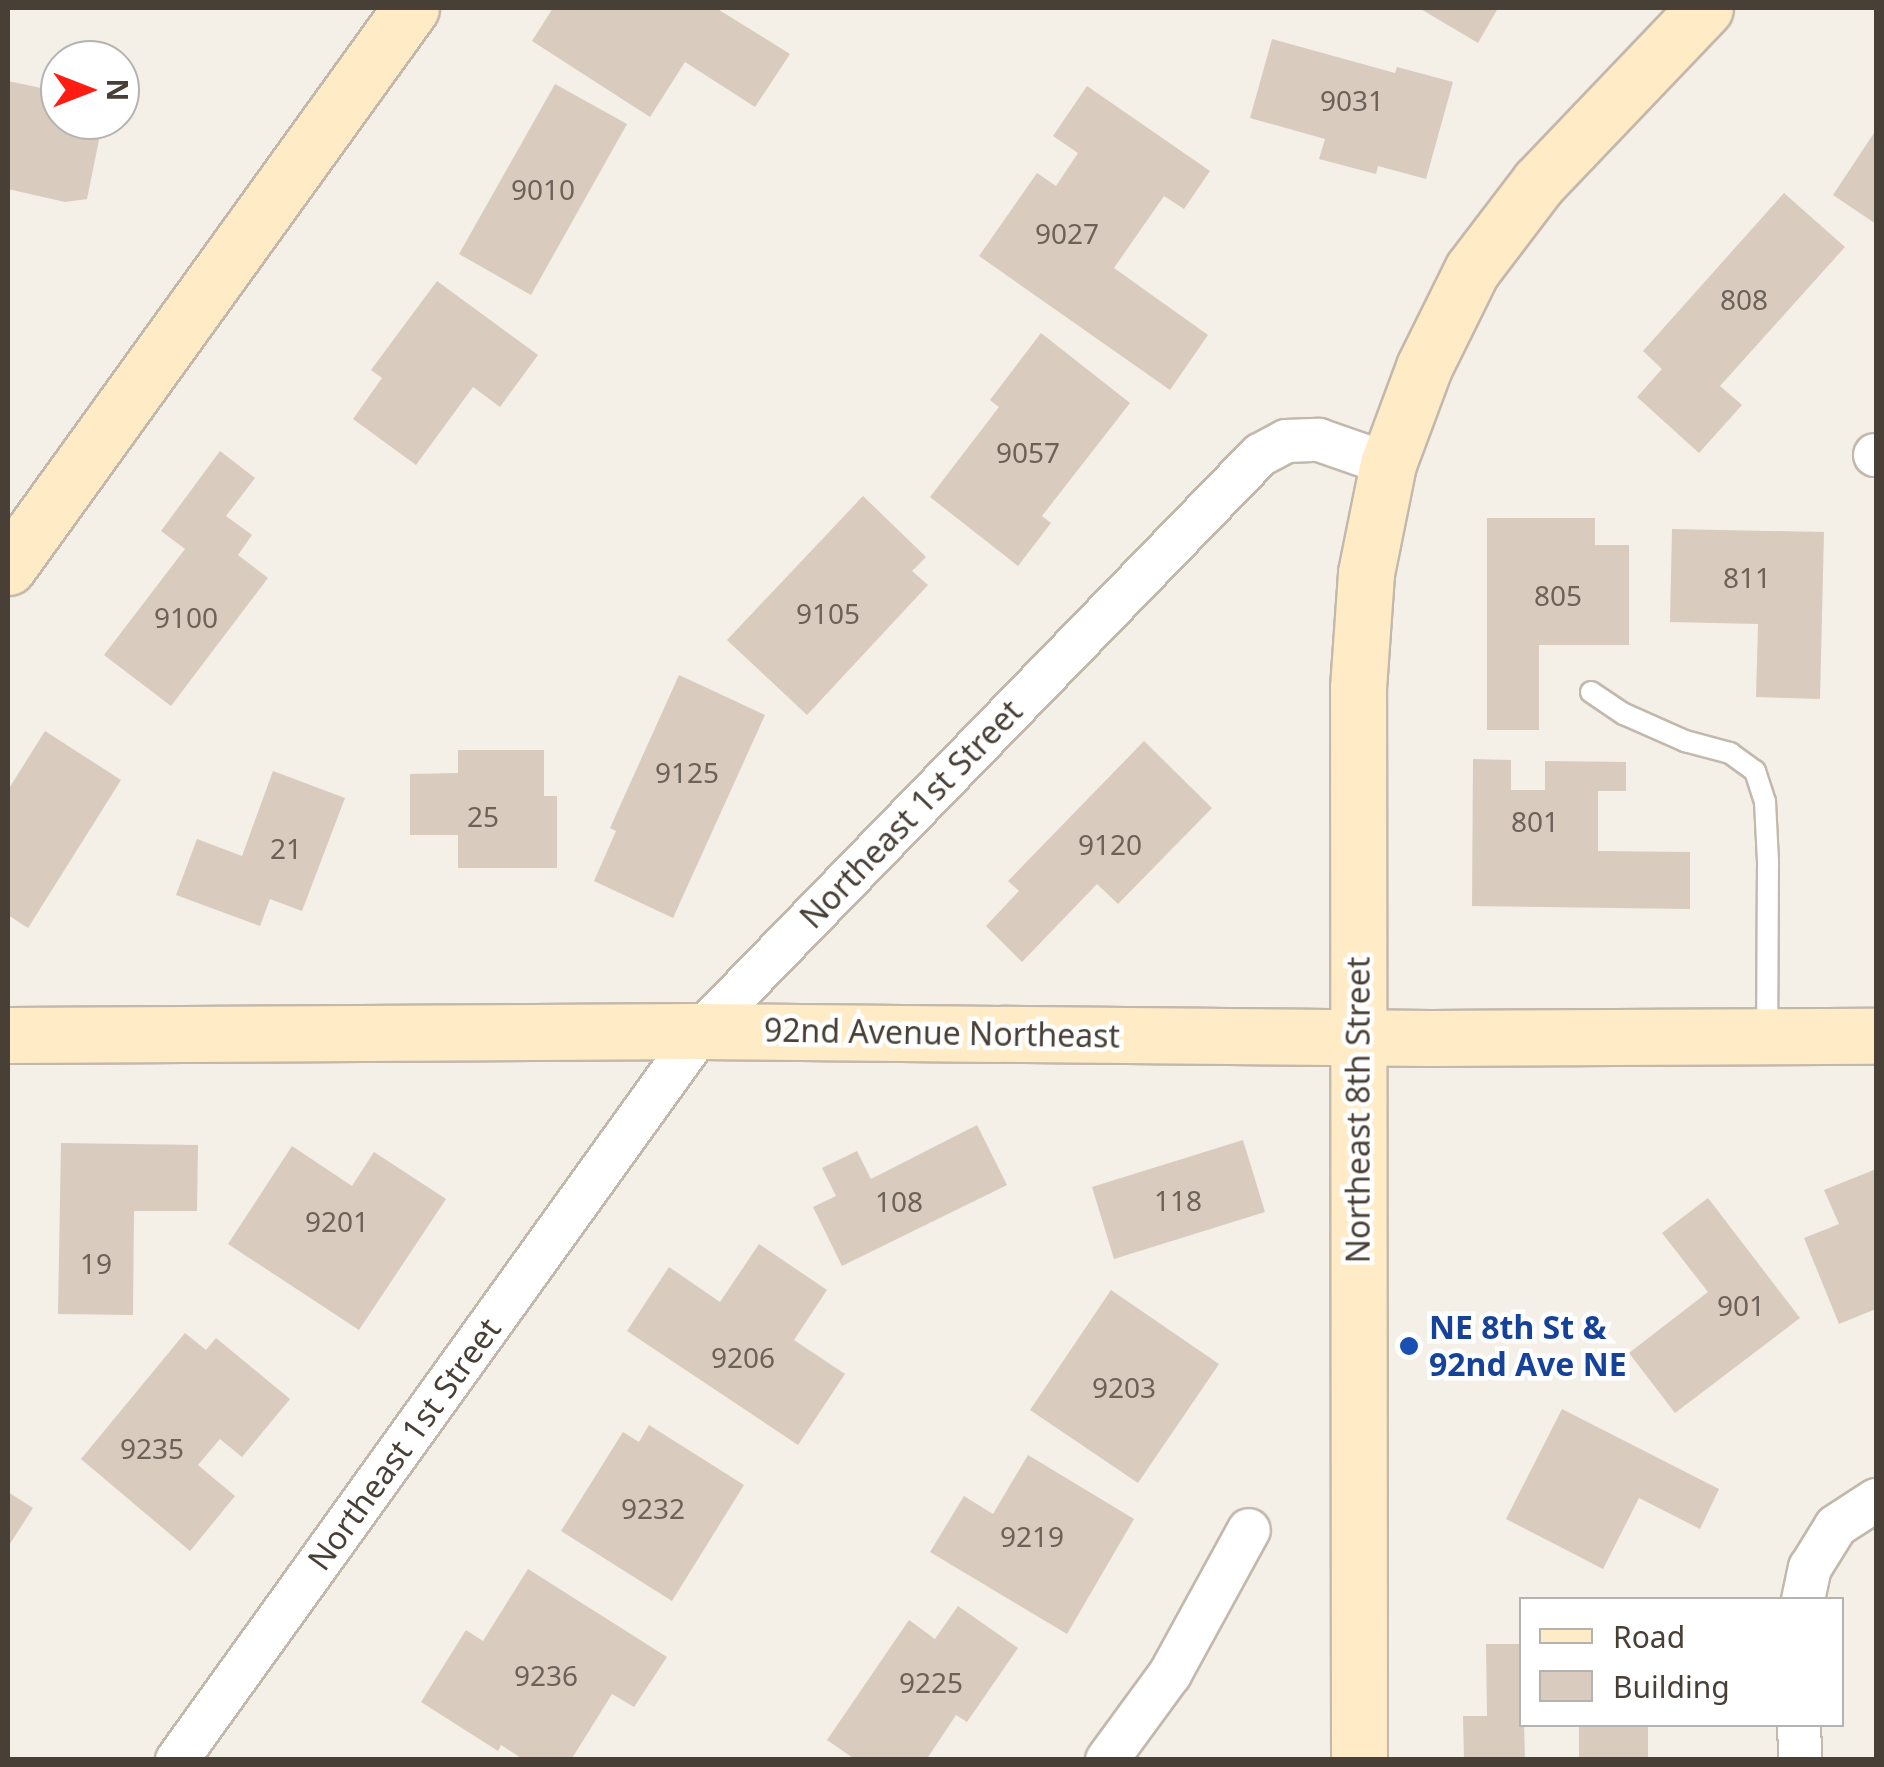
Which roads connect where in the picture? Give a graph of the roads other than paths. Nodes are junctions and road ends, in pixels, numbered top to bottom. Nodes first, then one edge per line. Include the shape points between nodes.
1 (411, 8) edge
2 (1705, 8) edge
3 (1388, 464) junction
4 (8, 568) edge
5 (1592, 692) dead end
6 (701, 1031) junction
7 (8, 1035) edge
8 (1358, 1036) junction
9 (1767, 1036) junction
10 (1876, 1036) edge
11 (1876, 1500) edge
12 (1248, 1530) dead end
13 (1804, 1597) edge
14 (1799, 1727) edge
15 (177, 1760) edge
16 (1107, 1760) edge
17 (1359, 1760) edge
18 (1800, 1760) edge

1 - 4 main road
2 - 3 main road via 1540,182 1472,270 1424,368
3 - 6 street, Northeast 1st Street via 1319,440 1286,441 1260,455
3 - 8 main road, Northeast 8th Street via 1366,573 1358,688
5 - 9 lane via 1624,714 1730,753 1755,771 1765,802 1768,862
6 - 7 main road, 92nd Avenue Northeast
6 - 8 main road, 92nd Avenue Northeast
6 - 15 street, Northeast 1st Street
8 - 9 main road, 92nd Avenue Northeast
8 - 17 main road, Northeast 8th Street
9 - 10 main road, 92nd Avenue Northeast
11 - 13 street via 1836,1526 1810,1568
12 - 16 street via 1170,1674
14 - 18 street

